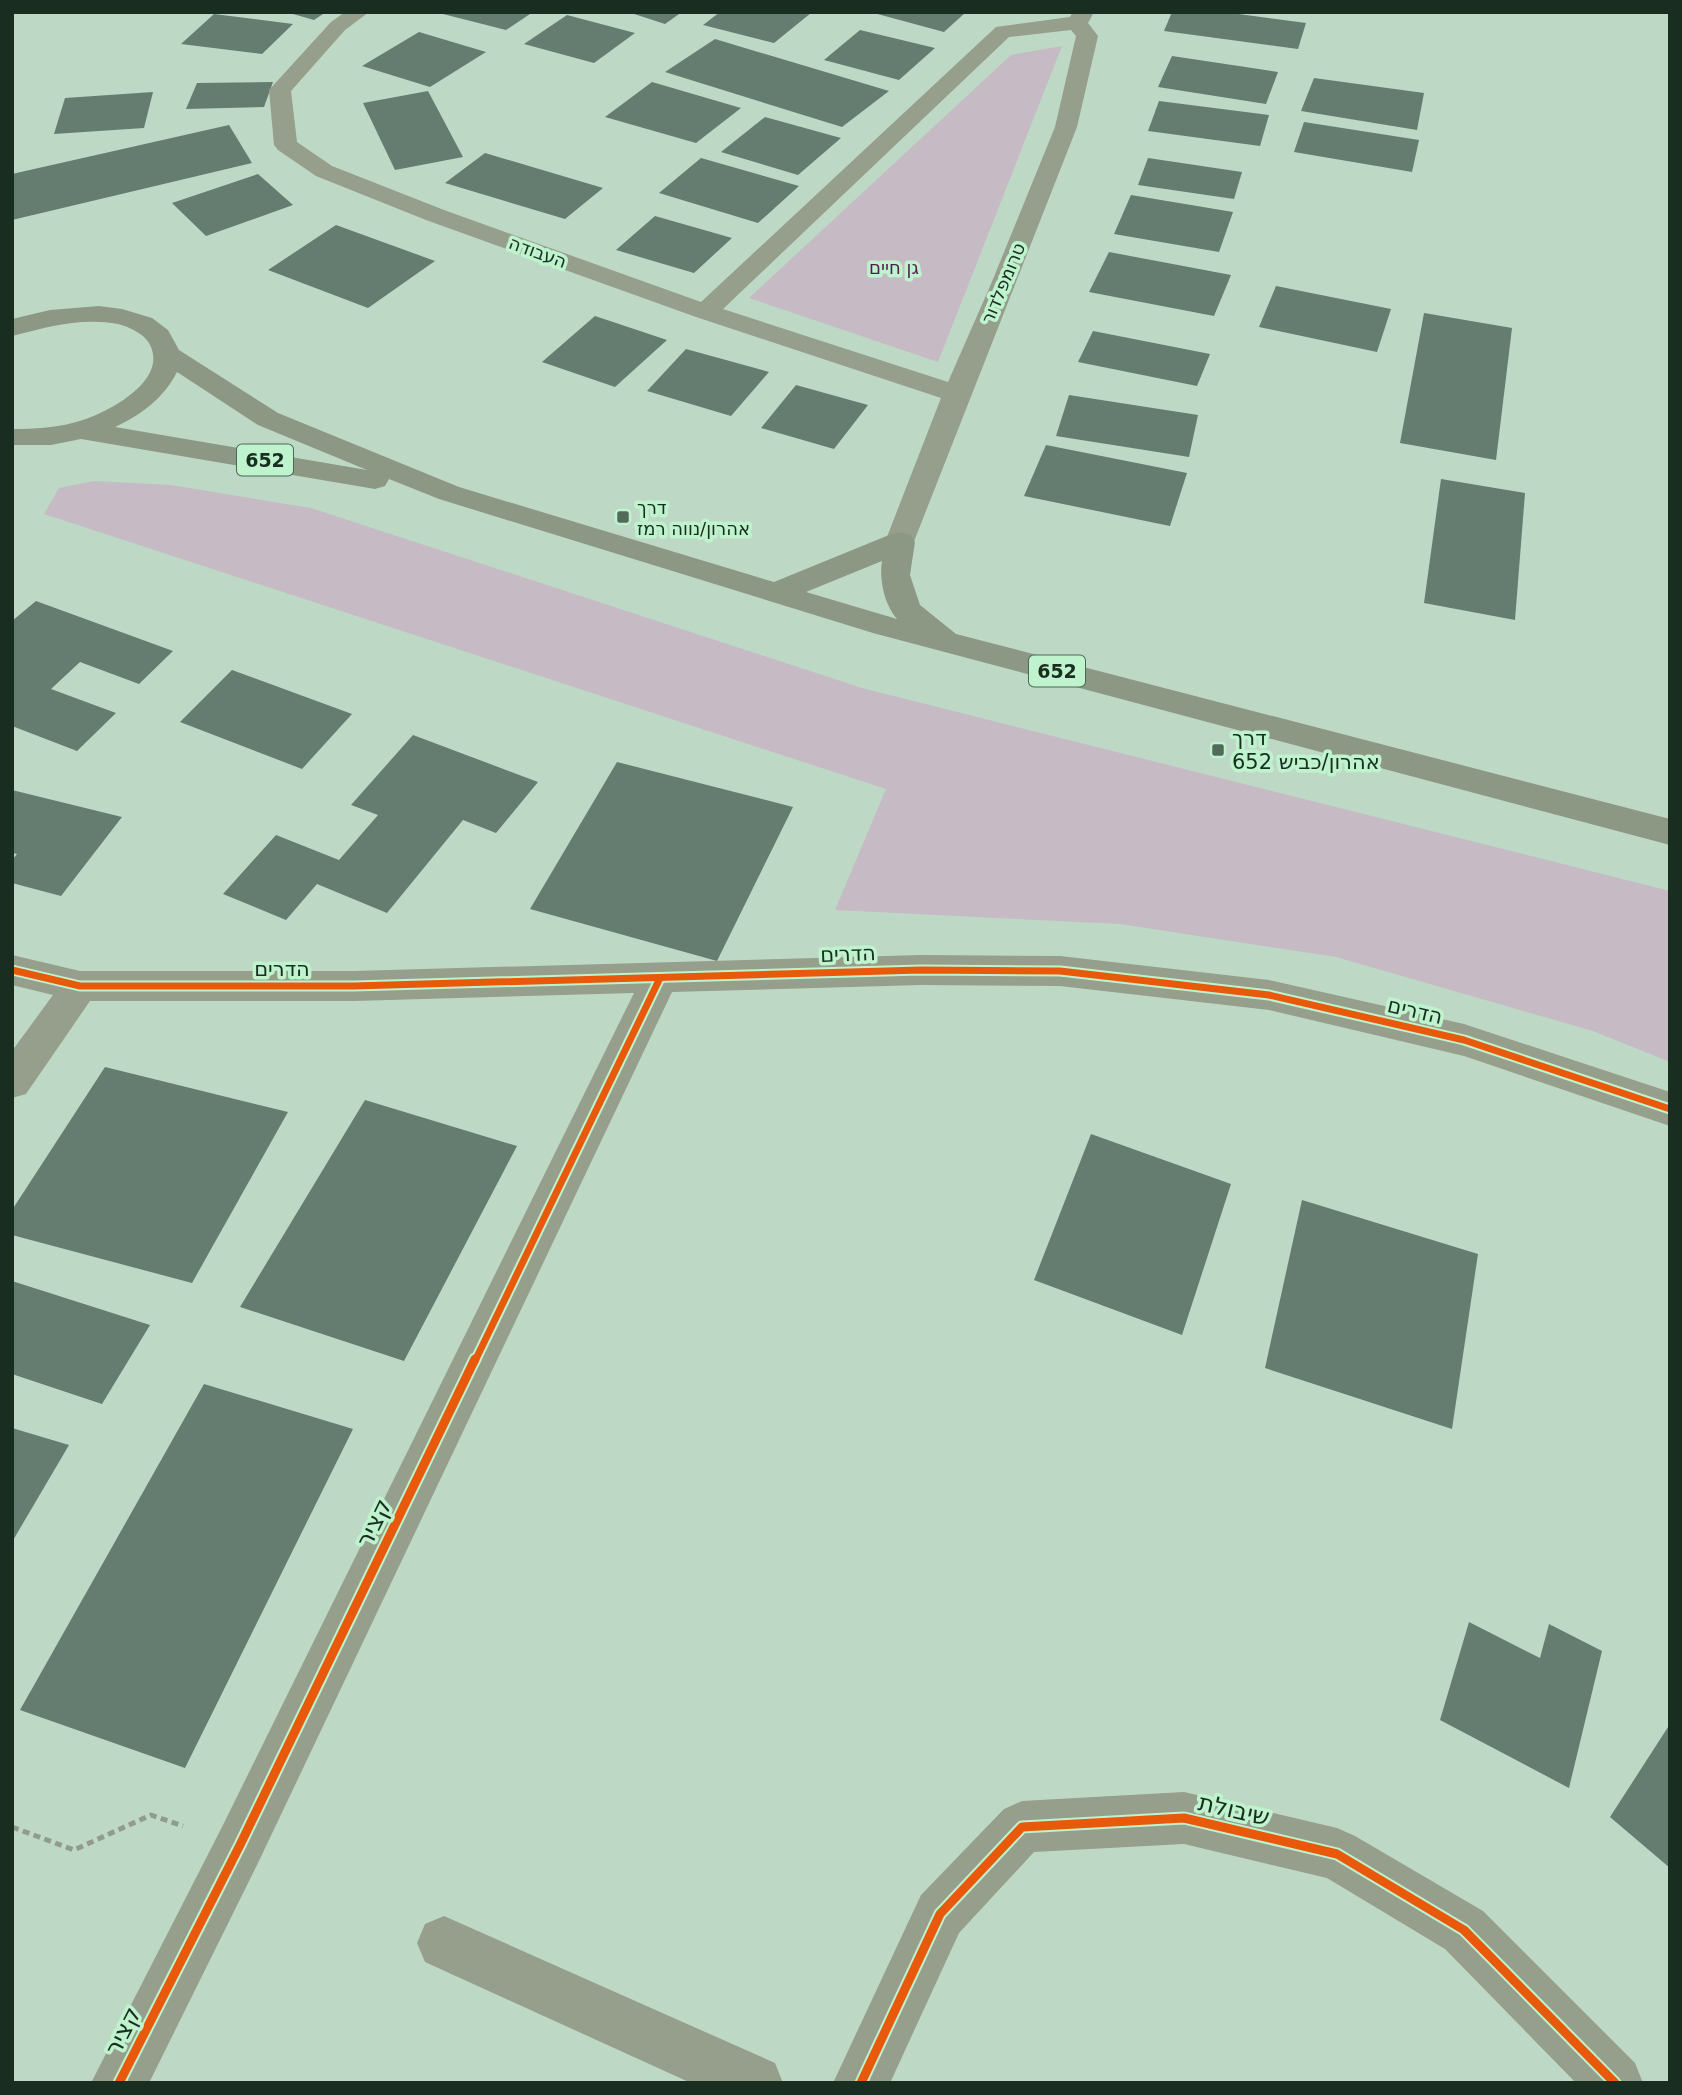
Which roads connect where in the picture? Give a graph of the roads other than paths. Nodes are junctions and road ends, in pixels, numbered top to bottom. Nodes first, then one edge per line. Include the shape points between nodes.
1 (359, 12) edge
2 (1081, 17) edge
3 (705, 312) junction
4 (15, 325) edge
5 (167, 354) junction
6 (956, 394) junction
7 (80, 430) junction
8 (12, 437) edge
9 (449, 493) junction
10 (900, 542) junction
11 (775, 593) junction
12 (953, 644) junction
13 (1670, 832) edge
14 (12, 970) edge
15 (660, 978) junction
16 (80, 986) junction
17 (12, 1082) edge
18 (1670, 1109) edge
19 (444, 1943) dead end
20 (119, 2083) edge
21 (755, 2083) edge
22 (861, 2083) edge
23 (1615, 2083) edge

1 - 3 street, העבודה via 338,26 280,90 286,145 324,171
2 - 3 street, טרומפלדור via 1003,31
2 - 6 street, טרומפלדור via 1087,36 1066,127
3 - 6 street, העבודה
4 - 5 main road, 652 via 105,314 148,328 161,339
5 - 7 main road, 652 via 166,368 146,397 128,410
5 - 9 main road, 652 via 268,419
6 - 10 street, טרומפלדור
7 - 8 main road, 652
7 - 9 main road, 652
9 - 11 main road, 652
10 - 11 main road
10 - 12 main road via 894,576 906,610
11 - 12 main road, 652
12 - 13 main road, 652
14 - 16 street, הדרים
15 - 16 street, הדרים via 354,986
15 - 18 street, הדרים via 1060,971 1269,995 1464,1040
15 - 20 street, קציר via 240,1846
16 - 17 street
19 - 21 street
22 - 23 street, שיבולת via 940,1914 1022,1827 1184,1818 1337,1854 1464,1930

